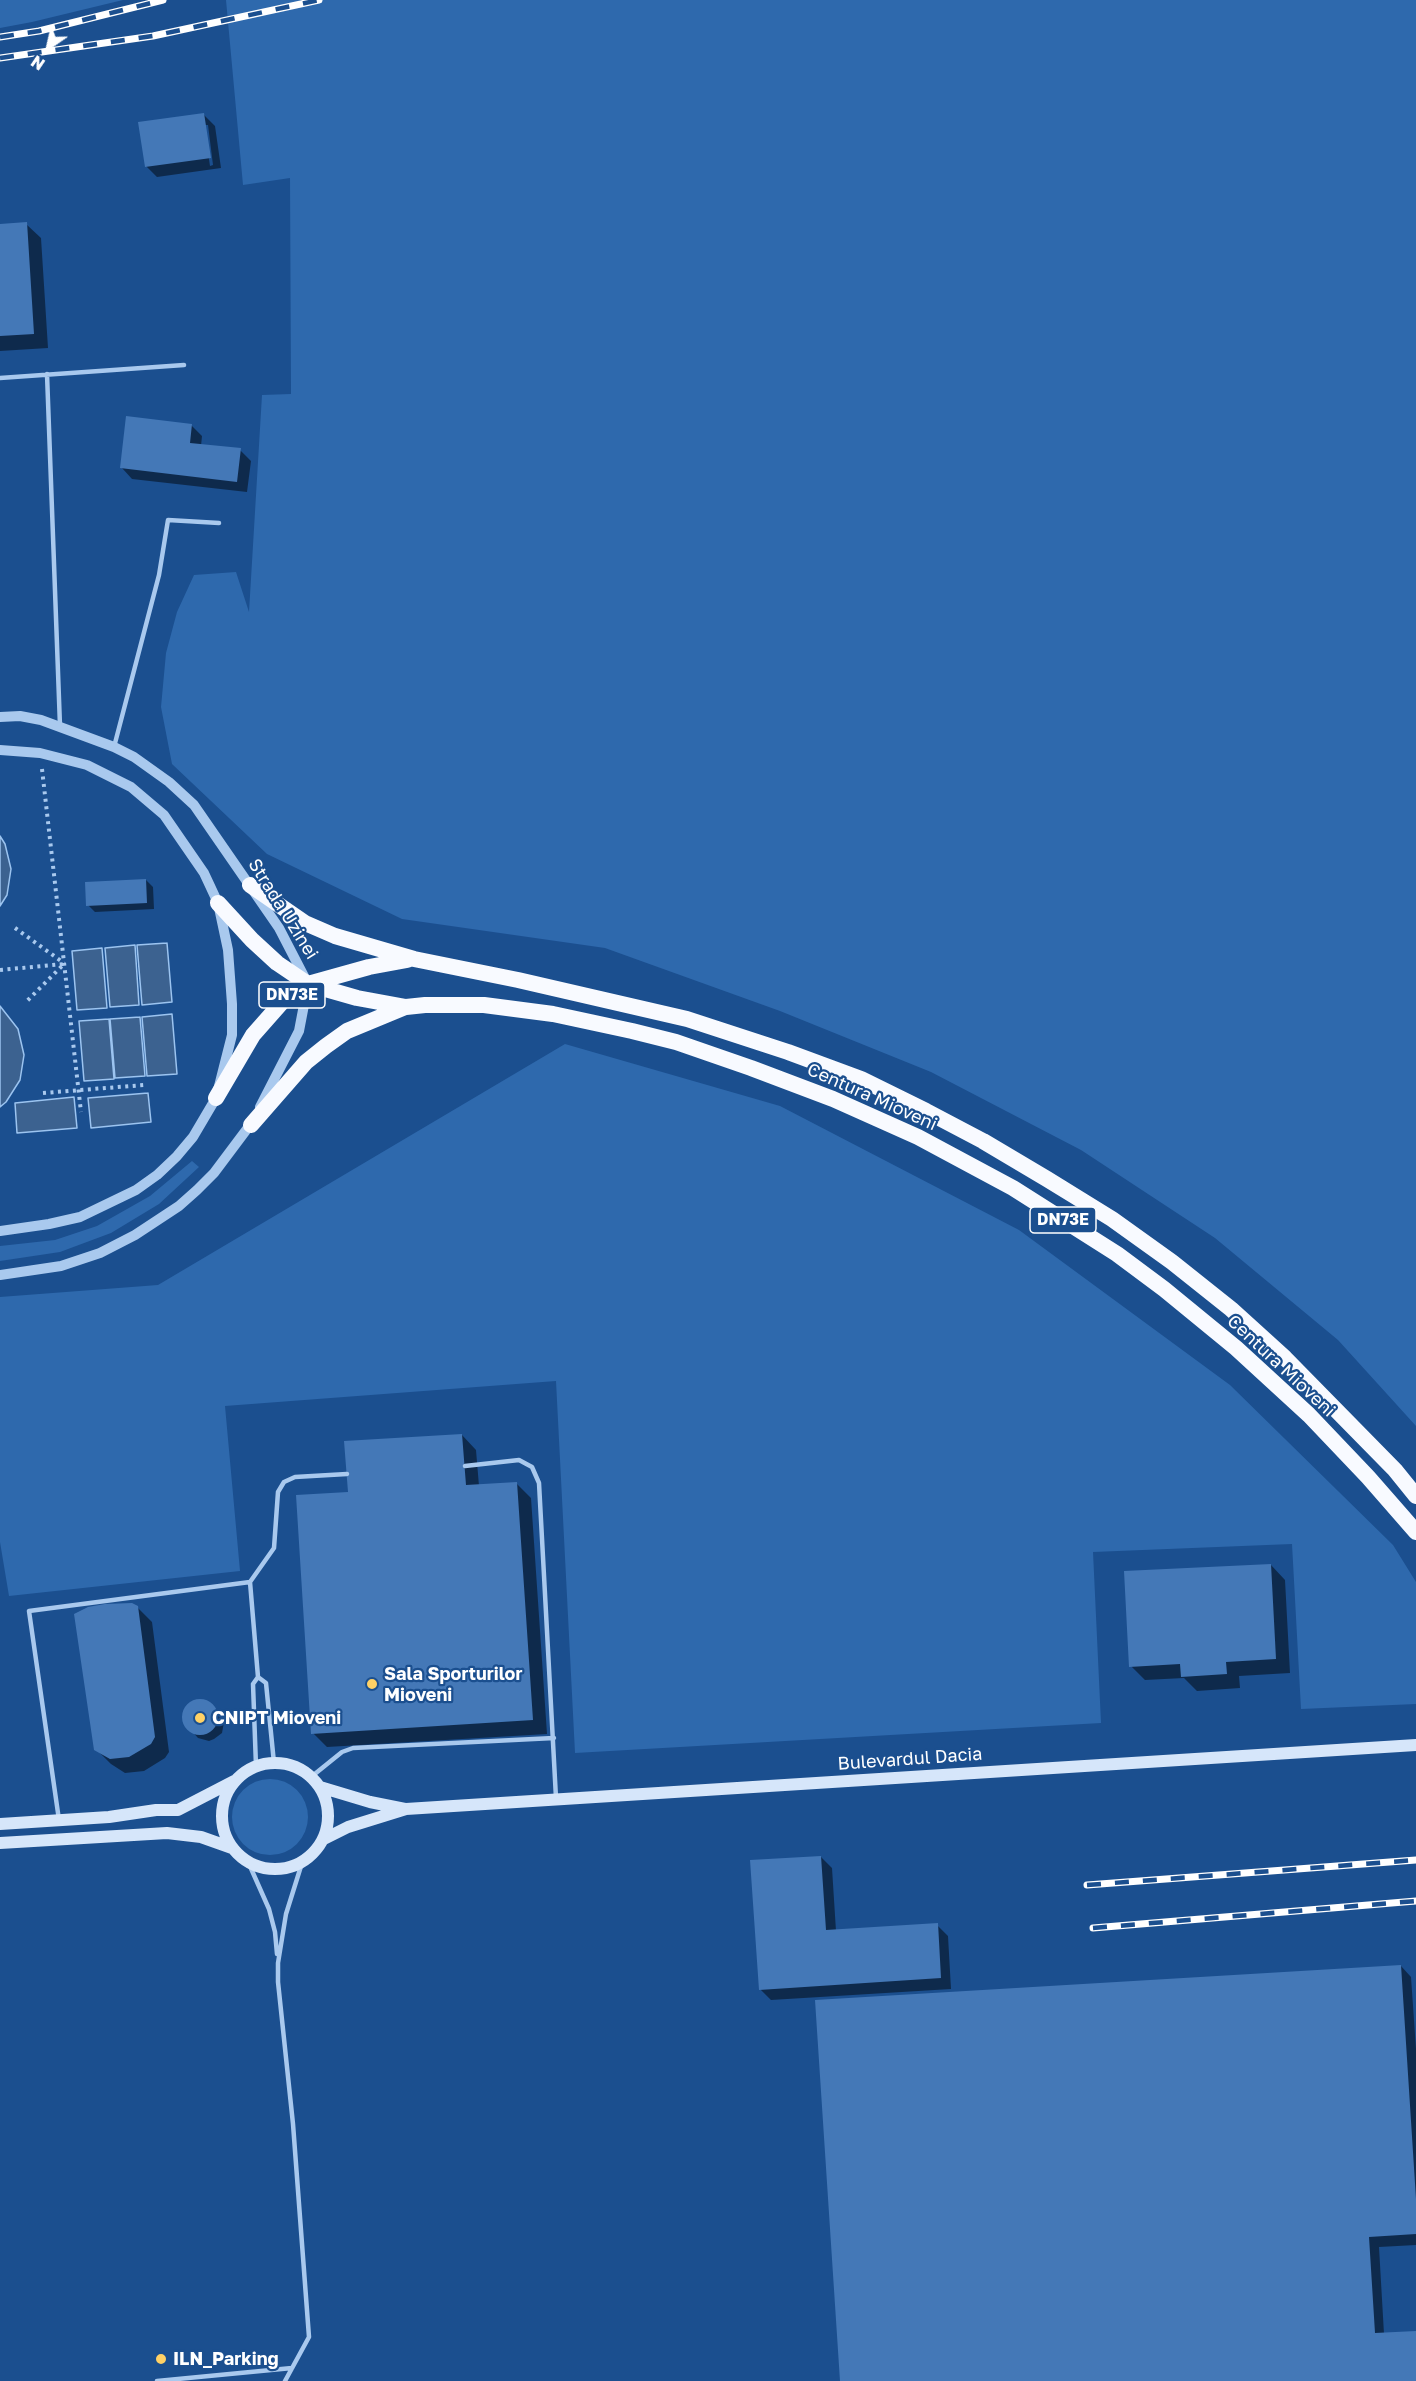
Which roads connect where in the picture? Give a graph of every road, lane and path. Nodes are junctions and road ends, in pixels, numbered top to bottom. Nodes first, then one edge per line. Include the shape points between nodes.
1 (184, 365) dead end
2 (46, 374) junction
3 (0, 378) edge
4 (219, 523) dead end
5 (0, 717) edge
6 (60, 726) junction
7 (114, 747) junction
8 (0, 750) edge
9 (40, 753) junction
10 (250, 885) junction
11 (218, 903) junction
12 (15, 928) dead end
13 (414, 959) junction
14 (64, 963) junction
15 (0, 970) edge
16 (308, 984) junction
17 (25, 1003) dead end
18 (406, 1007) junction
19 (144, 1085) dead end
20 (79, 1090) junction
21 (43, 1093) dead end
22 (216, 1098) junction
23 (81, 1112) dead end
24 (251, 1125) junction
25 (0, 1231) edge
26 (0, 1275) edge
27 (465, 1466) dead end
28 (346, 1474) dead end
29 (1416, 1496) edge
30 (1416, 1532) edge
31 (250, 1582) junction
32 (258, 1677) junction
33 (554, 1738) junction
34 (1416, 1745) edge
35 (274, 1763) junction
36 (256, 1766) junction
37 (311, 1777) junction
38 (235, 1781) junction
39 (320, 1787) junction
40 (556, 1800) junction
41 (406, 1809) junction
42 (59, 1820) junction
43 (0, 1824) edge
44 (324, 1839) junction
45 (0, 1843) edge
46 (232, 1848) junction
47 (249, 1863) junction
48 (302, 1863) junction
49 (278, 1963) junction
50 (292, 2368) junction
51 (157, 2381) edge
52 (285, 2381) edge

1 - 2 lane
2 - 3 lane
2 - 6 lane
4 - 7 lane via 168,520 159,575
5 - 6 street, Strada Uzinei via 20,716
6 - 7 street, Strada Uzinei
7 - 10 street, Strada Uzinei via 169,782 194,805
8 - 9 street
9 - 11 street via 107,773 149,801 184,842
9 - 14 path
10 - 13 highway, Centura Mioveni / DN73E via 305,923
10 - 16 street, Strada Uzinei via 279,928
11 - 16 highway, Centura Mioveni / DN73E via 260,948
11 - 22 street via 228,950 232,1035
12 - 14 path
13 - 16 highway, DN73E
13 - 29 highway, Centura Mioveni / DN73E via 687,1019 861,1079 983,1141 1112,1219 1231,1309 1285,1358
14 - 15 path
14 - 17 path
14 - 20 path
16 - 18 highway, Centura Mioveni / DN73E
16 - 22 highway, DN73E via 283,1001 253,1035
16 - 24 street, Strada Uzinei via 299,1030
18 - 24 highway, DN73E via 347,1031 326,1046 306,1062
18 - 30 highway, Centura Mioveni / DN73E via 484,1005 553,1014 676,1042 833,1099 918,1137 1013,1188 1146,1275 1236,1348 1309,1415
19 - 20 path
20 - 21 path
20 - 23 path
22 - 25 street via 177,1156 136,1190 80,1217
24 - 26 street, Strada Uzinei via 197,1190 135,1235 100,1253 61,1266
27 - 33 lane via 519,1460 532,1467 539,1483
28 - 31 lane via 295,1477 284,1482 278,1492 274,1548
31 - 32 lane
31 - 42 lane via 29,1611
32 - 35 lane via 266,1683
32 - 36 lane via 253,1684
33 - 37 lane via 352,1748
33 - 40 lane
34 - 40 main road, Bulevardul Dacia
35 - 36 main road
35 - 37 main road via 300,1769
36 - 38 main road
37 - 39 main road
38 - 42 main road via 178,1810
38 - 46 main road via 225,1796 221,1814
39 - 41 main road
39 - 44 main road via 328,1813
40 - 41 main road, Bulevardul Dacia
41 - 44 main road via 348,1827
42 - 43 main road
44 - 48 main road
45 - 46 main road via 167,1833 201,1837
46 - 47 main road
47 - 48 main road via 266,1869 285,1869
47 - 49 lane via 269,1910
48 - 49 lane via 286,1914
49 - 50 lane via 309,2337
50 - 51 lane
50 - 52 lane

